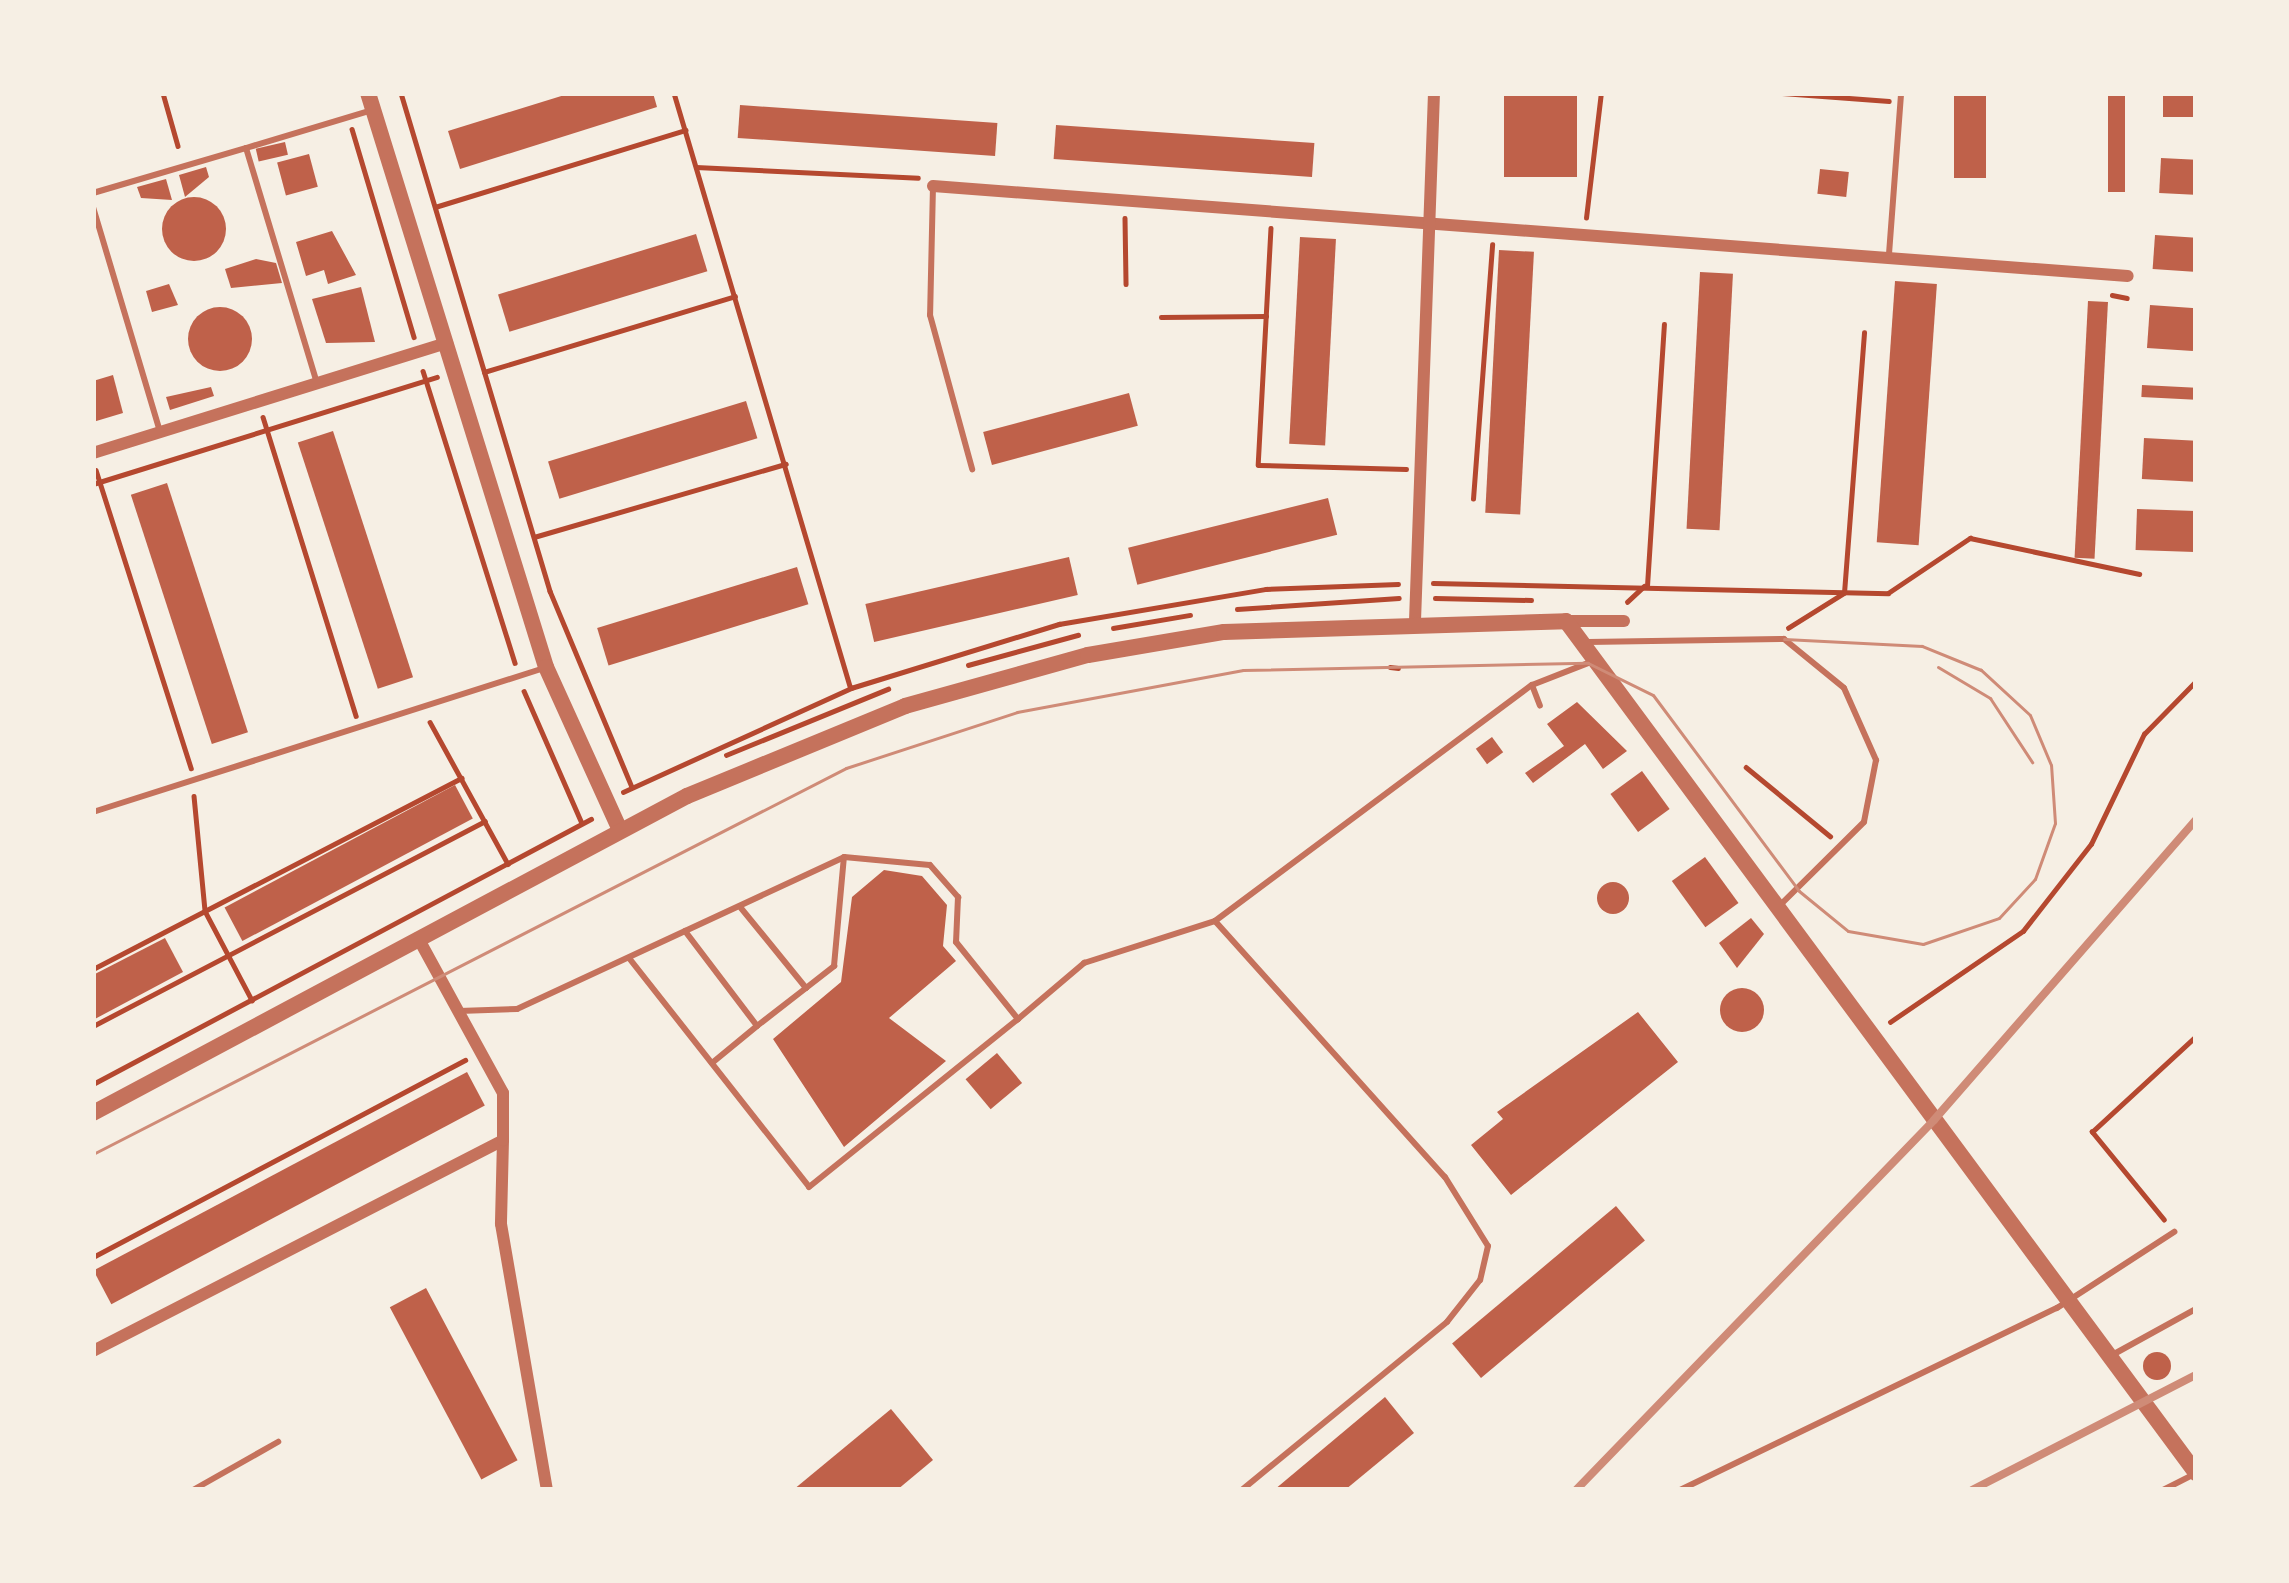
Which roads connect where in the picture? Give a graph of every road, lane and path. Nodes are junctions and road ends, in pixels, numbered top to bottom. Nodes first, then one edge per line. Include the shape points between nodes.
1 (163, 93) edge
2 (401, 93) edge
3 (674, 93) edge
4 (1434, 93) edge
5 (1601, 93) edge
6 (1782, 93) edge
7 (1901, 97) edge
8 (371, 101) edge
9 (348, 117) junction
10 (685, 130) junction
11 (178, 146) dead end
12 (246, 148) junction
13 (696, 167) junction
14 (933, 186) junction
15 (93, 193) edge
16 (1125, 197) junction
17 (93, 207) edge
18 (435, 207) junction
19 (1272, 208) junction
20 (1426, 218) junction
21 (1585, 230) junction
22 (1673, 237) junction
23 (1491, 251) dead end
24 (1870, 253) junction
25 (1888, 254) junction
26 (1671, 255) dead end
27 (1869, 269) dead end
28 (2128, 276) dead end
29 (1126, 284) dead end
30 (735, 296) junction
31 (1266, 316) junction
32 (1161, 317) dead end
33 (1664, 325) dead end
34 (1864, 333) dead end
35 (447, 343) junction
36 (419, 352) junction
37 (484, 372) junction
38 (456, 374) junction
39 (425, 379) junction
40 (317, 383) junction
41 (267, 429) junction
42 (160, 432) junction
43 (93, 453) edge
44 (786, 464) junction
45 (972, 469) dead end
46 (1418, 470) junction
47 (96, 483) edge
48 (1473, 499) dead end
49 (534, 537) junction
50 (2139, 574) dead end
51 (1647, 586) junction
52 (1844, 593) junction
53 (1414, 598) junction
54 (1415, 621) junction
55 (1566, 621) junction
56 (1624, 621) dead end
57 (1784, 639) junction
58 (1573, 642) junction
59 (1588, 663) junction
60 (546, 667) junction
61 (519, 675) junction
62 (2196, 681) edge
63 (1532, 685) junction
64 (850, 688) dead end
65 (422, 706) junction
66 (1540, 706) dead end
67 (360, 727) junction
68 (1746, 767) dead end
69 (461, 778) junction
70 (193, 780) junction
71 (632, 787) dead end
72 (610, 811) junction
73 (93, 812) edge
74 (484, 821) junction
75 (583, 823) junction
76 (620, 830) junction
77 (1847, 850) junction
78 (844, 857) junction
79 (508, 864) junction
80 (740, 907) junction
81 (1774, 909) junction
82 (205, 910) junction
83 (1214, 921) junction
84 (686, 931) junction
85 (418, 938) junction
86 (228, 956) junction
87 (629, 958) junction
88 (93, 970) edge
89 (806, 988) junction
90 (252, 1000) junction
91 (459, 1011) junction
92 (1018, 1019) junction
93 (1892, 1021) dead end
94 (93, 1026) edge
95 (757, 1026) junction
96 (2196, 1036) edge
97 (460, 1039) dead end
98 (470, 1057) junction
99 (712, 1063) junction
100 (477, 1072) dead end
101 (93, 1084) edge
102 (93, 1113) edge
103 (503, 1140) junction
104 (2174, 1232) joint
105 (93, 1257) edge
106 (2069, 1300) junction
107 (2196, 1309) edge
108 (93, 1351) edge
109 (2110, 1356) junction
110 (278, 1442) dead end
111 (2196, 1473) edge
112 (193, 1490) edge
113 (547, 1490) edge
114 (1242, 1490) edge
115 (1680, 1490) edge
116 (2163, 1490) edge

1 - 11 path
2 - 18 path
3 - 10 path
4 - 20 street
5 - 21 path
6 - 7 path
7 - 25 lane
8 - 9 lane
8 - 35 street
9 - 12 lane
9 - 36 path
10 - 13 path
10 - 18 path
12 - 15 lane
12 - 40 lane
13 - 14 path
13 - 30 path
14 - 16 street
14 - 45 lane via 930,315
16 - 19 street
16 - 29 path
17 - 42 lane
18 - 37 path
19 - 20 street
19 - 31 path
20 - 21 street
20 - 46 street
21 - 22 street
22 - 24 street
22 - 26 lane
23 - 48 path
24 - 25 street
24 - 27 lane
25 - 28 street
30 - 37 path
30 - 44 path
31 - 32 path
31 - 46 path via 1258,465
33 - 51 path
34 - 52 path
35 - 36 street
35 - 38 street
36 - 39 path
36 - 40 street
37 - 38 path
37 - 49 path
38 - 39 path
38 - 60 street
39 - 41 path
39 - 61 path
40 - 42 street
41 - 47 path
41 - 67 path
42 - 43 street
44 - 49 path
44 - 64 path
46 - 53 street
47 - 70 path
49 - 71 path
50 - 52 path via 1970,538 1888,593
51 - 52 path
51 - 53 path via 1627,601
52 - 57 path
53 - 54 street
54 - 55 street
54 - 76 street via 1223,632 1018,672 789,749
55 - 56 street
55 - 58 street
57 - 58 lane
57 - 77 lane via 1817,660 1866,722 1874,788
58 - 59 street
59 - 63 lane
59 - 81 street
60 - 61 lane
60 - 72 street
61 - 65 lane
61 - 75 path
62 - 93 path via 2144,734 2091,844 2023,932
63 - 66 lane
63 - 83 lane
65 - 67 lane
65 - 69 path
67 - 70 lane
68 - 77 path
69 - 74 path
69 - 82 path
70 - 73 lane
70 - 82 path
72 - 75 path
72 - 76 street
74 - 79 path
74 - 86 path
75 - 79 path
76 - 85 street
77 - 81 lane
78 - 80 lane
78 - 89 lane via 834,966
78 - 92 lane via 929,865 958,897 956,942
79 - 90 path
80 - 84 lane
80 - 89 lane
81 - 106 street
82 - 86 path
82 - 88 path
83 - 92 lane via 1084,962
83 - 114 lane via 1445,1177 1488,1246 1480,1280 1447,1322
84 - 87 lane
84 - 95 lane
85 - 91 street
85 - 102 street
86 - 90 path
86 - 94 path
87 - 91 lane via 517,1009
87 - 99 lane
89 - 95 lane
90 - 101 path
91 - 103 street via 503,1093
92 - 99 lane via 809,1187
95 - 99 lane
96 - 104 path via 2092,1132
97 - 98 path
98 - 100 path
98 - 105 path
103 - 108 street
103 - 113 street via 501,1224
104 - 106 lane
106 - 109 street
106 - 115 lane
107 - 109 lane
109 - 111 street
110 - 112 lane
111 - 116 lane

